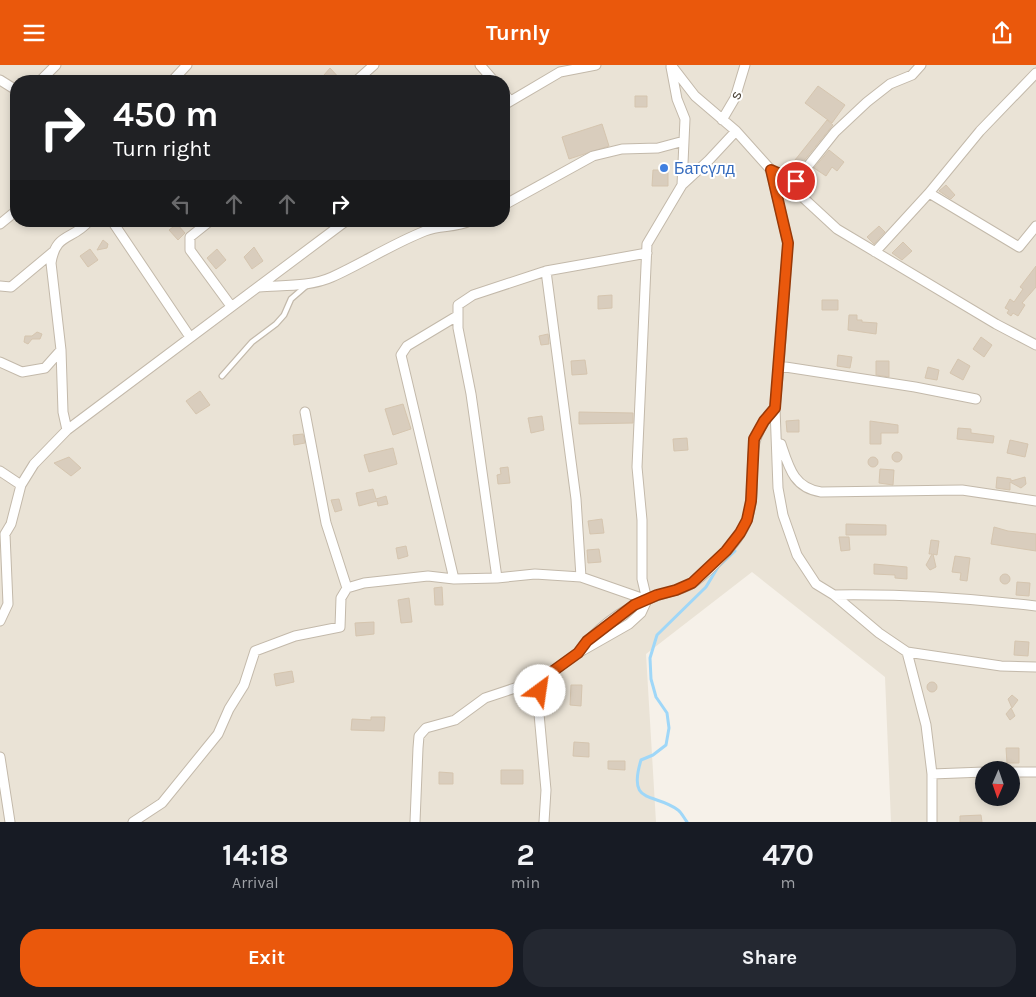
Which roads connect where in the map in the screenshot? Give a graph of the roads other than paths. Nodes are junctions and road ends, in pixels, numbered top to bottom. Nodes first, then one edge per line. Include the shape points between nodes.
1 (56, 65) edge
2 (188, 65) edge
3 (374, 65) edge
4 (480, 65) edge
5 (596, 65) edge
6 (671, 65) edge
7 (921, 65) edge
8 (744, 66) edge
9 (1036, 73) edge
10 (46, 75) edge
11 (178, 75) edge
12 (363, 75) edge
13 (489, 75) edge
14 (510, 101) edge
15 (722, 120) junction
16 (736, 131) junction
17 (684, 141) junction
18 (771, 170) junction
19 (796, 181) junction
20 (682, 185) junction
21 (929, 193) junction
22 (510, 202) edge
23 (10, 216) edge
24 (0, 224) edge
25 (1036, 226) edge
26 (84, 227) edge
27 (116, 227) edge
28 (202, 227) edge
29 (338, 227) edge
30 (452, 227) edge
31 (875, 252) junction
32 (53, 253) junction
33 (647, 253) junction
34 (546, 271) junction
35 (309, 283) junction
36 (0, 286) edge
37 (256, 287) junction
38 (231, 306) junction
39 (457, 316) junction
40 (190, 337) junction
41 (1036, 345) edge
42 (61, 350) junction
43 (0, 362) edge
44 (779, 366) junction
45 (222, 377) dead end
46 (976, 399) dead end
47 (775, 408) junction
48 (305, 412) dead end
49 (67, 430) junction
50 (777, 433) junction
51 (0, 471) edge
52 (20, 485) junction
53 (1036, 501) edge
54 (2, 536) edge
55 (581, 577) junction
56 (497, 578) junction
57 (454, 579) junction
58 (347, 588) junction
59 (834, 595) junction
60 (647, 600) junction
61 (1036, 606) edge
62 (0, 621) edge
63 (907, 651) junction
64 (578, 653) junction
65 (1036, 667) edge
66 (542, 679) junction
67 (0, 757) edge
68 (1020, 772) edge
69 (1036, 772) edge
70 (932, 773) junction
71 (975, 773) edge
72 (10, 822) edge
73 (133, 822) edge
74 (415, 822) edge
75 (544, 822) edge
76 (932, 822) edge

1 - 10 street
2 - 11 street
3 - 12 street
4 - 13 street
5 - 14 street via 560,73
6 - 15 street via 695,96
6 - 17 street via 677,99 685,119
7 - 19 street via 912,75 890,84 867,101 834,132
8 - 15 street, s via 735,98
9 - 21 street via 980,131
15 - 16 street
16 - 18 street
16 - 20 street
17 - 20 street
17 - 22 street via 658,148 622,149 593,156
18 - 19 street
18 - 44 street via 788,243
19 - 31 street via 798,193 837,229
20 - 33 street via 647,244
21 - 25 street via 1019,247
21 - 31 street
23 - 24 street
26 - 32 street via 57,243
27 - 40 street
28 - 38 street via 190,237 190,250
29 - 37 street
30 - 35 street via 428,230 389,246 331,278
31 - 41 street
32 - 36 street via 11,287
32 - 42 street via 51,263
33 - 34 street
33 - 60 street via 637,467 642,520 642,579
34 - 39 street via 473,295 458,305
34 - 55 street via 576,499
35 - 37 street
35 - 45 lane via 291,299 276,324 252,342
37 - 38 street
38 - 40 street
39 - 56 street
39 - 57 street via 407,347 401,355
40 - 49 street
42 - 43 street via 45,368 22,372
42 - 49 street via 63,412
44 - 46 street
44 - 47 street
47 - 50 street
47 - 60 street via 754,439 751,501 740,533 692,583
48 - 58 street via 326,523
49 - 52 street via 34,464
50 - 53 street via 792,472 800,486 808,491 962,490
50 - 59 street via 778,489 797,555 816,584
51 - 52 street
52 - 54 street via 11,524
54 - 62 street via 8,605
55 - 56 street via 535,575
55 - 60 street
56 - 57 street
57 - 58 street via 428,576
58 - 73 street via 341,598 340,627 295,635 255,651 244,685 218,734 162,803
59 - 61 street via 959,597
59 - 63 street via 878,633
60 - 64 street via 608,623
60 - 64 street via 641,613 630,624
63 - 65 street via 1001,666
63 - 70 street via 926,725
64 - 66 street
66 - 74 street via 485,698 455,720 426,728 419,736
66 - 75 street via 538,703 546,790
67 - 72 street
68 - 69 street
70 - 71 street
70 - 76 street

